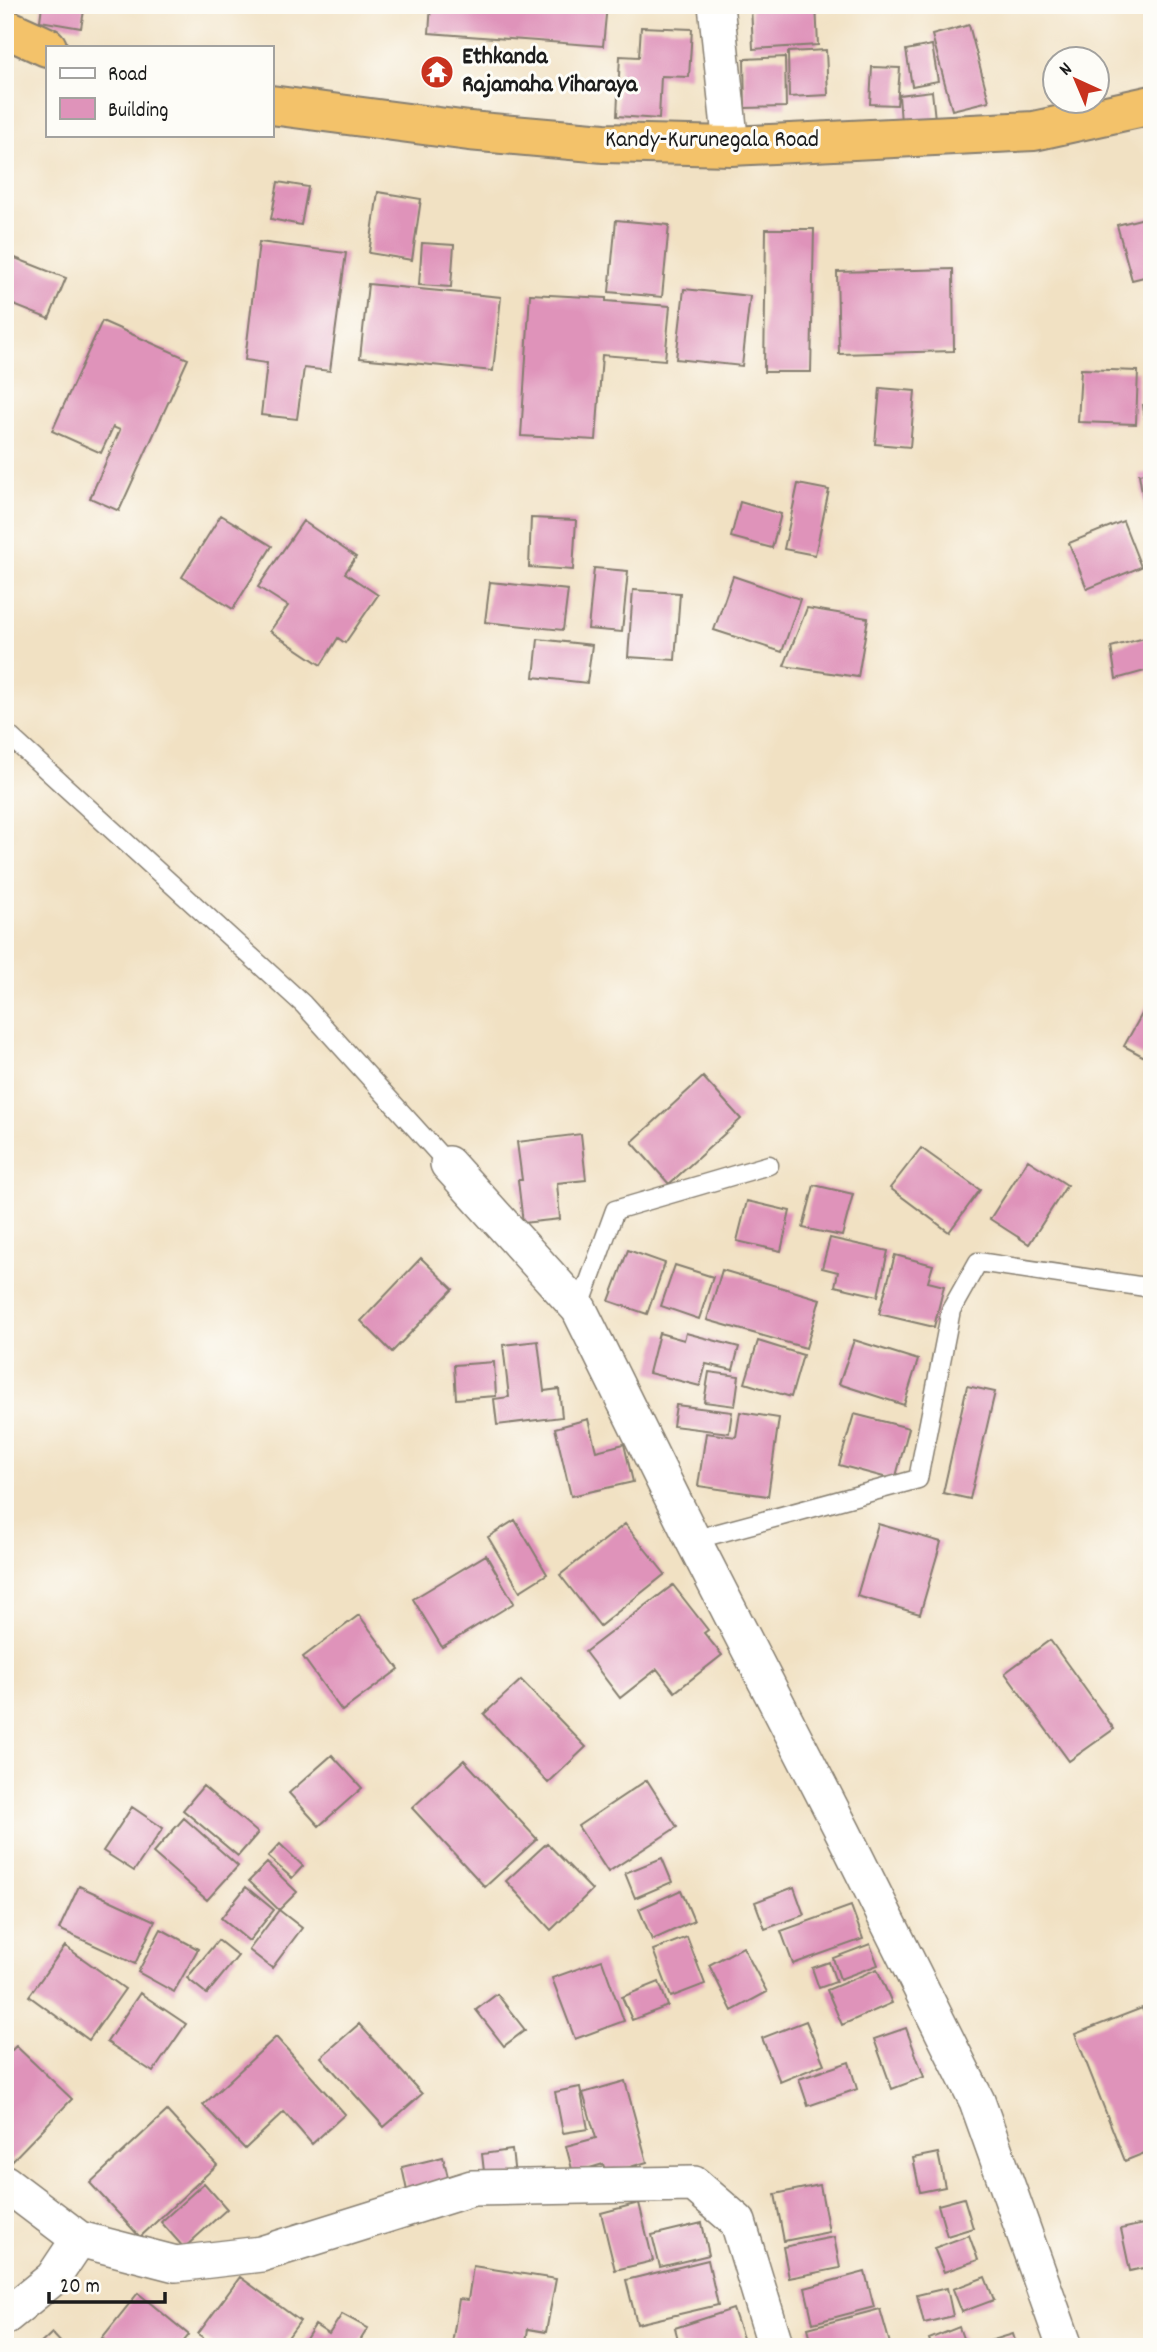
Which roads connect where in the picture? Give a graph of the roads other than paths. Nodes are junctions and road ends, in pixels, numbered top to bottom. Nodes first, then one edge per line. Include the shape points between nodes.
1 (716, 5) edge
2 (5, 28) edge
3 (46, 47) edge
4 (273, 105) edge
5 (1152, 105) edge
6 (732, 146) junction
7 (5, 732) edge
8 (448, 1164) joint
9 (769, 1165) dead end
10 (1152, 1288) edge
11 (579, 1309) junction
12 (693, 1540) junction
13 (5, 2183) edge
14 (79, 2239) junction
15 (5, 2318) edge
16 (776, 2347) edge
17 (1065, 2347) edge

1 - 6 street
2 - 3 highway
4 - 6 highway, Kandy-Kurunegala Road via 469,131
5 - 6 highway, Kandy-Kurunegala Road via 1034,131
7 - 8 lane via 303,1004
8 - 11 street
9 - 11 lane via 615,1210
10 - 12 lane via 978,1262 951,1310 918,1479
11 - 12 street
12 - 17 street via 977,2101
13 - 14 street
14 - 15 street via 53,2278
14 - 16 street via 176,2264 261,2254 472,2188 694,2184 738,2222

